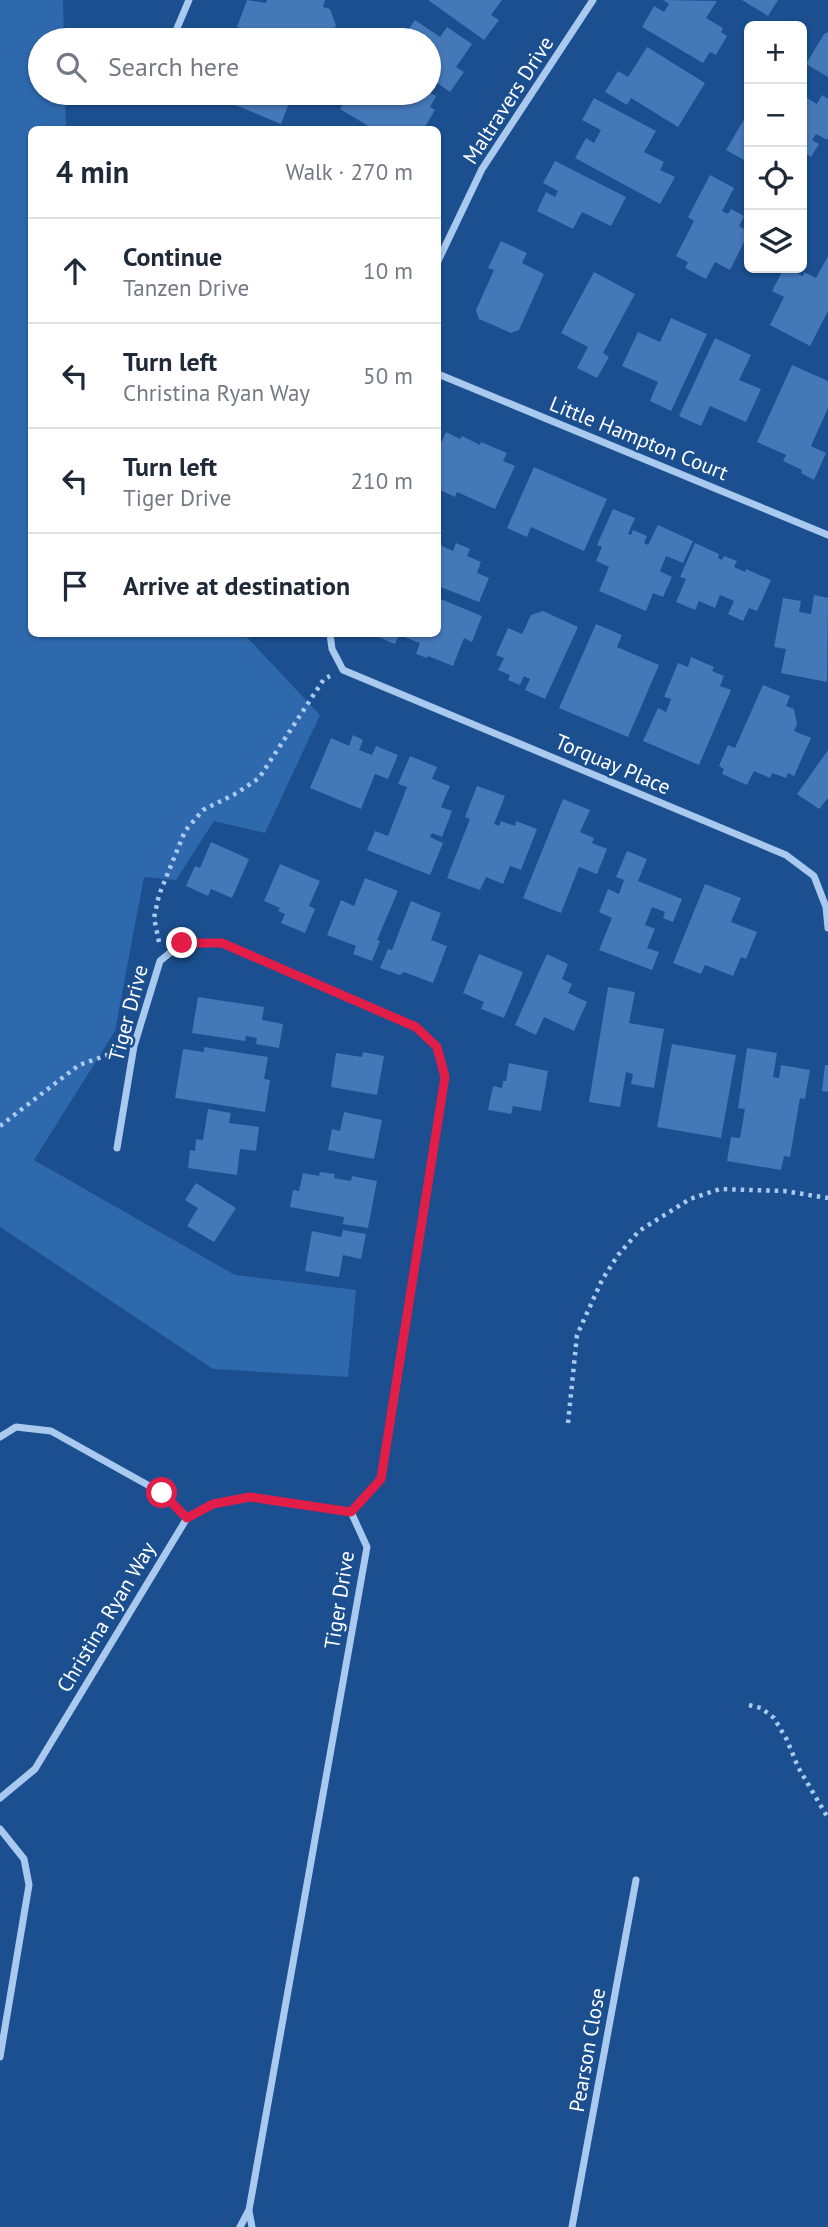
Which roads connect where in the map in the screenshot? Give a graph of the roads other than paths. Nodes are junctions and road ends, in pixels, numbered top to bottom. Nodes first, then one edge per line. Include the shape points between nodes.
1 (189, 0) edge
2 (593, 0) edge
3 (177, 28) edge
4 (441, 255) edge
5 (441, 375) edge
6 (828, 535) edge
7 (330, 637) edge
8 (828, 928) edge
9 (117, 1148) dead end
10 (0, 1437) edge
11 (351, 1512) junction
12 (187, 1518) junction
13 (0, 1798) edge
14 (0, 1829) edge
15 (636, 1880) dead end
16 (0, 2057) edge
17 (249, 2210) junction
18 (240, 2227) edge
19 (252, 2227) edge
20 (572, 2227) edge

1 - 3 street
2 - 4 street, Maltravers Drive via 482,169
5 - 6 street, Little Hampton Court
7 - 8 street, Torquay Place via 343,670 786,855 814,876 826,907
9 - 11 street, Tiger Drive via 134,1046 160,961 182,943 222,943 416,1027 437,1047 445,1077 381,1479
10 - 12 street via 16,1427 51,1431 162,1493
11 - 12 street via 250,1497 213,1504
11 - 17 street, Tiger Drive via 367,1547
12 - 13 street, Christina Ryan Way via 35,1769
14 - 16 street via 24,1859 29,1885
15 - 20 street, Pearson Close
17 - 18 street, Tiger Drive
17 - 19 street, Tiger Drive

